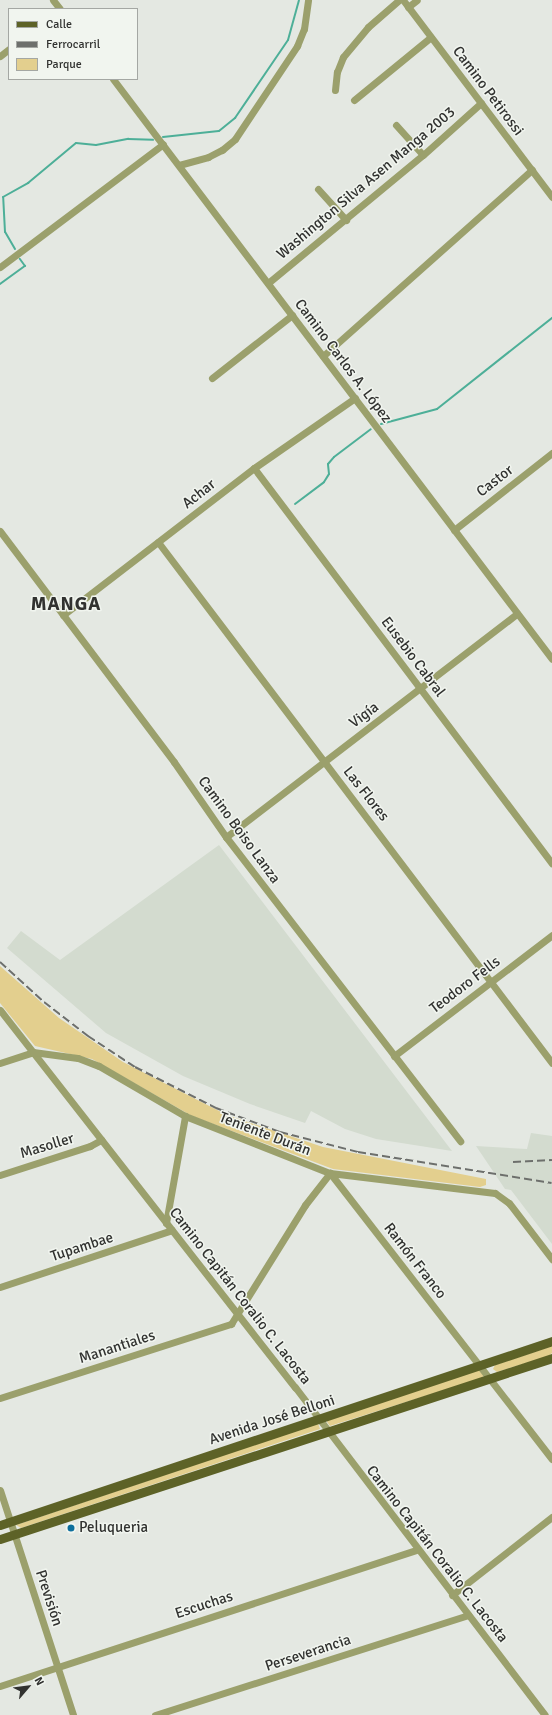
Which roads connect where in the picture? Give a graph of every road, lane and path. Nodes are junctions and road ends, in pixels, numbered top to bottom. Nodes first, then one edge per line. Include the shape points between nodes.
1 (53, 0) edge
2 (308, 0) edge
3 (399, 0) edge
4 (403, 0) edge
5 (417, 0) edge
6 (408, 7) junction
7 (59, 8) edge
8 (431, 37) junction
9 (8, 50) edge
10 (0, 56) edge
11 (114, 80) edge
12 (335, 90) dead end
13 (354, 100) dead end
14 (480, 103) junction
15 (396, 125) dead end
16 (163, 144) junction
17 (423, 155) junction
18 (179, 165) junction
19 (532, 170) junction
20 (318, 189) dead end
21 (552, 197) edge
22 (346, 220) junction
23 (0, 267) edge
24 (268, 283) junction
25 (292, 315) junction
26 (323, 356) junction
27 (212, 378) dead end
28 (355, 398) junction
29 (552, 453) edge
30 (254, 468) junction
31 (0, 530) edge
32 (454, 530) junction
33 (158, 542) junction
34 (517, 614) junction
35 (63, 615) junction
36 (552, 659) edge
37 (421, 688) junction
38 (324, 762) junction
39 (226, 837) junction
40 (552, 863) edge
41 (552, 935) edge
42 (492, 982) junction
43 (0, 1010) edge
44 (33, 1052) junction
45 (394, 1056) junction
46 (552, 1062) edge
47 (0, 1063) edge
48 (185, 1116) junction
49 (102, 1140) junction
50 (460, 1141) dead end
51 (330, 1173) junction
52 (0, 1175) edge
53 (166, 1223) junction
54 (172, 1230) junction
55 (552, 1259) edge
56 (0, 1287) edge
57 (239, 1315) junction
58 (552, 1341) edge
59 (552, 1358) edge
60 (479, 1365) junction
61 (489, 1378) junction
62 (0, 1398) edge
63 (318, 1420) junction
64 (328, 1432) junction
65 (552, 1459) edge
66 (0, 1490) edge
67 (552, 1517) edge
68 (10, 1521) junction
69 (0, 1525) edge
70 (14, 1534) junction
71 (0, 1539) edge
72 (417, 1550) junction
73 (452, 1594) junction
74 (468, 1615) junction
75 (58, 1667) junction
76 (0, 1686) edge
77 (73, 1715) edge
78 (155, 1715) edge
79 (545, 1715) edge

1 - 7 street
2 - 18 street via 304,29 297,46 235,139 208,157
3 - 12 street via 368,27 342,57
4 - 6 street, Camino Petirossi
5 - 6 street
6 - 8 street, Camino Petirossi
8 - 13 street
8 - 14 street, Camino Petirossi
9 - 10 street
11 - 16 street, Camino Carlos A. López
14 - 17 street, Washington Silva Asen Manga 2003
14 - 19 street, Camino Petirossi
15 - 17 street
16 - 18 street, Camino Carlos A. López
16 - 23 street
17 - 22 street, Washington Silva Asen Manga 2003
18 - 24 street, Camino Carlos A. López
19 - 21 street, Camino Petirossi
19 - 26 street
20 - 22 street
22 - 24 street, Washington Silva Asen Manga 2003
24 - 25 street, Camino Carlos A. López
25 - 26 street, Camino Carlos A. López
25 - 27 street
26 - 28 street, Camino Carlos A. López
28 - 30 street, Achar
28 - 32 street, Camino Carlos A. López
29 - 32 street, Castor
30 - 33 street, Achar
30 - 37 street, Eusebio Cabral
31 - 35 street, Camino Boiso Lanza
32 - 34 street, Camino Carlos A. López
33 - 35 street, Achar
33 - 38 street, Las Flores
34 - 36 street, Camino Carlos A. López
34 - 37 street, Vigía
35 - 39 street, Camino Boiso Lanza
37 - 38 street, Vigía
37 - 40 street, Eusebio Cabral
38 - 39 street, Vigía
38 - 42 street, Las Flores
39 - 45 street, Camino Boiso Lanza
41 - 42 street, Teodoro Fells
42 - 45 street, Teodoro Fells
42 - 46 street, Las Flores
43 - 44 street, Camino Capitán Coralio C. Lacosta
44 - 47 street
44 - 48 street, Teniente Durán via 78,1058 93,1064
44 - 49 street, Camino Capitán Coralio C. Lacosta
45 - 50 street, Camino Boiso Lanza
48 - 51 street, Teniente Durán
48 - 53 street
49 - 52 street, Masoller
49 - 53 street, Camino Capitán Coralio C. Lacosta
51 - 55 street, Teniente Durán via 486,1191 502,1196
51 - 57 street via 305,1205
51 - 60 street, Ramón Franco
53 - 54 street, Camino Capitán Coralio C. Lacosta
54 - 56 street, Tupambae
54 - 57 street, Camino Capitán Coralio C. Lacosta
57 - 62 street, Manantiales via 231,1324
57 - 63 street, Camino Capitán Coralio C. Lacosta
58 - 60 main road, Avenida José Belloni
59 - 61 main road, Avenida José Belloni
60 - 61 street, Ramón Franco
60 - 63 main road, Avenida José Belloni
61 - 64 main road, Avenida José Belloni
61 - 65 street, Ramón Franco
63 - 64 street, Camino Capitán Coralio C. Lacosta
63 - 68 main road, Avenida José Belloni
64 - 70 main road, Avenida José Belloni
64 - 72 street, Camino Capitán Coralio C. Lacosta
66 - 68 street, Previsión
67 - 73 street
68 - 69 main road, Avenida José Belloni
68 - 70 street, Previsión
70 - 71 main road, Avenida José Belloni
70 - 75 street, Previsión
72 - 73 street, Camino Capitán Coralio C. Lacosta
72 - 75 street, Escuchas
73 - 74 street, Camino Capitán Coralio C. Lacosta
74 - 78 street, Perseverancia
74 - 79 street, Camino Capitán Coralio C. Lacosta
75 - 76 street, Escuchas
75 - 77 street, Previsión

